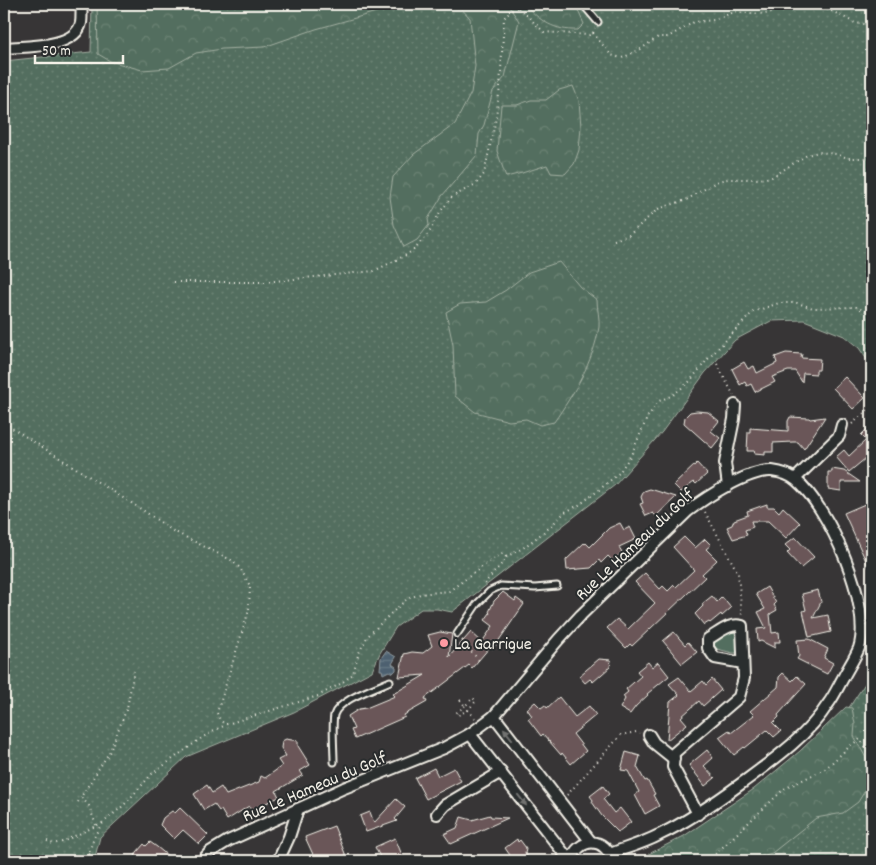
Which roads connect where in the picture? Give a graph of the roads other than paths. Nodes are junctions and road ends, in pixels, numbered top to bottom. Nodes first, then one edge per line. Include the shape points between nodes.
1 (82, 4) edge
2 (586, 4) edge
3 (598, 22) road end
4 (4, 48) edge
5 (735, 405) road end
6 (842, 425) road end
7 (795, 479) junction
8 (728, 486) junction
9 (557, 586) dead end
10 (457, 634) road end
11 (743, 663) junction
12 (390, 681) dead end
13 (494, 716) junction
14 (470, 734) junction
15 (649, 735) road end
16 (674, 759) junction
17 (334, 762) dead end
18 (500, 772) junction
19 (298, 809) junction
20 (438, 814) dead end
21 (698, 814) junction
22 (591, 842) junction
23 (611, 858) edge
24 (202, 861) edge
25 (278, 861) edge
26 (570, 861) edge

1 - 4 street via 81,25 64,41
2 - 3 lane
5 - 8 street via 725,463
6 - 7 street via 839,436
7 - 8 street, Rue Le Hameau du Golf via 770,471 748,475
7 - 21 street, Rue Le Hameau du Golf via 809,492 825,516 843,553 856,590 862,632 859,648 828,706 803,734
8 - 13 street, Rue Le Hameau du Golf via 699,502 649,547 558,640
9 - 10 lane via 501,586 490,590
11 - 11 street via 742,626 736,624 708,639 708,648 715,658
11 - 16 street via 744,678 739,697 674,753
12 - 17 lane via 338,708 334,715
13 - 14 street, Rue Le Hameau du Golf
22 -> 13 street
14 - 18 street
14 - 19 street, Rue Le Hameau du Golf
15 - 16 street
16 - 21 street via 673,767
18 - 20 street via 445,804
18 -> 26 street
19 - 24 street, Rue Le Hameau du Golf via 228,841
19 - 25 street
21 - 23 street, Rue Le Hameau du Golf
22 - 23 street via 602,845
22 - 26 street via 573,852

